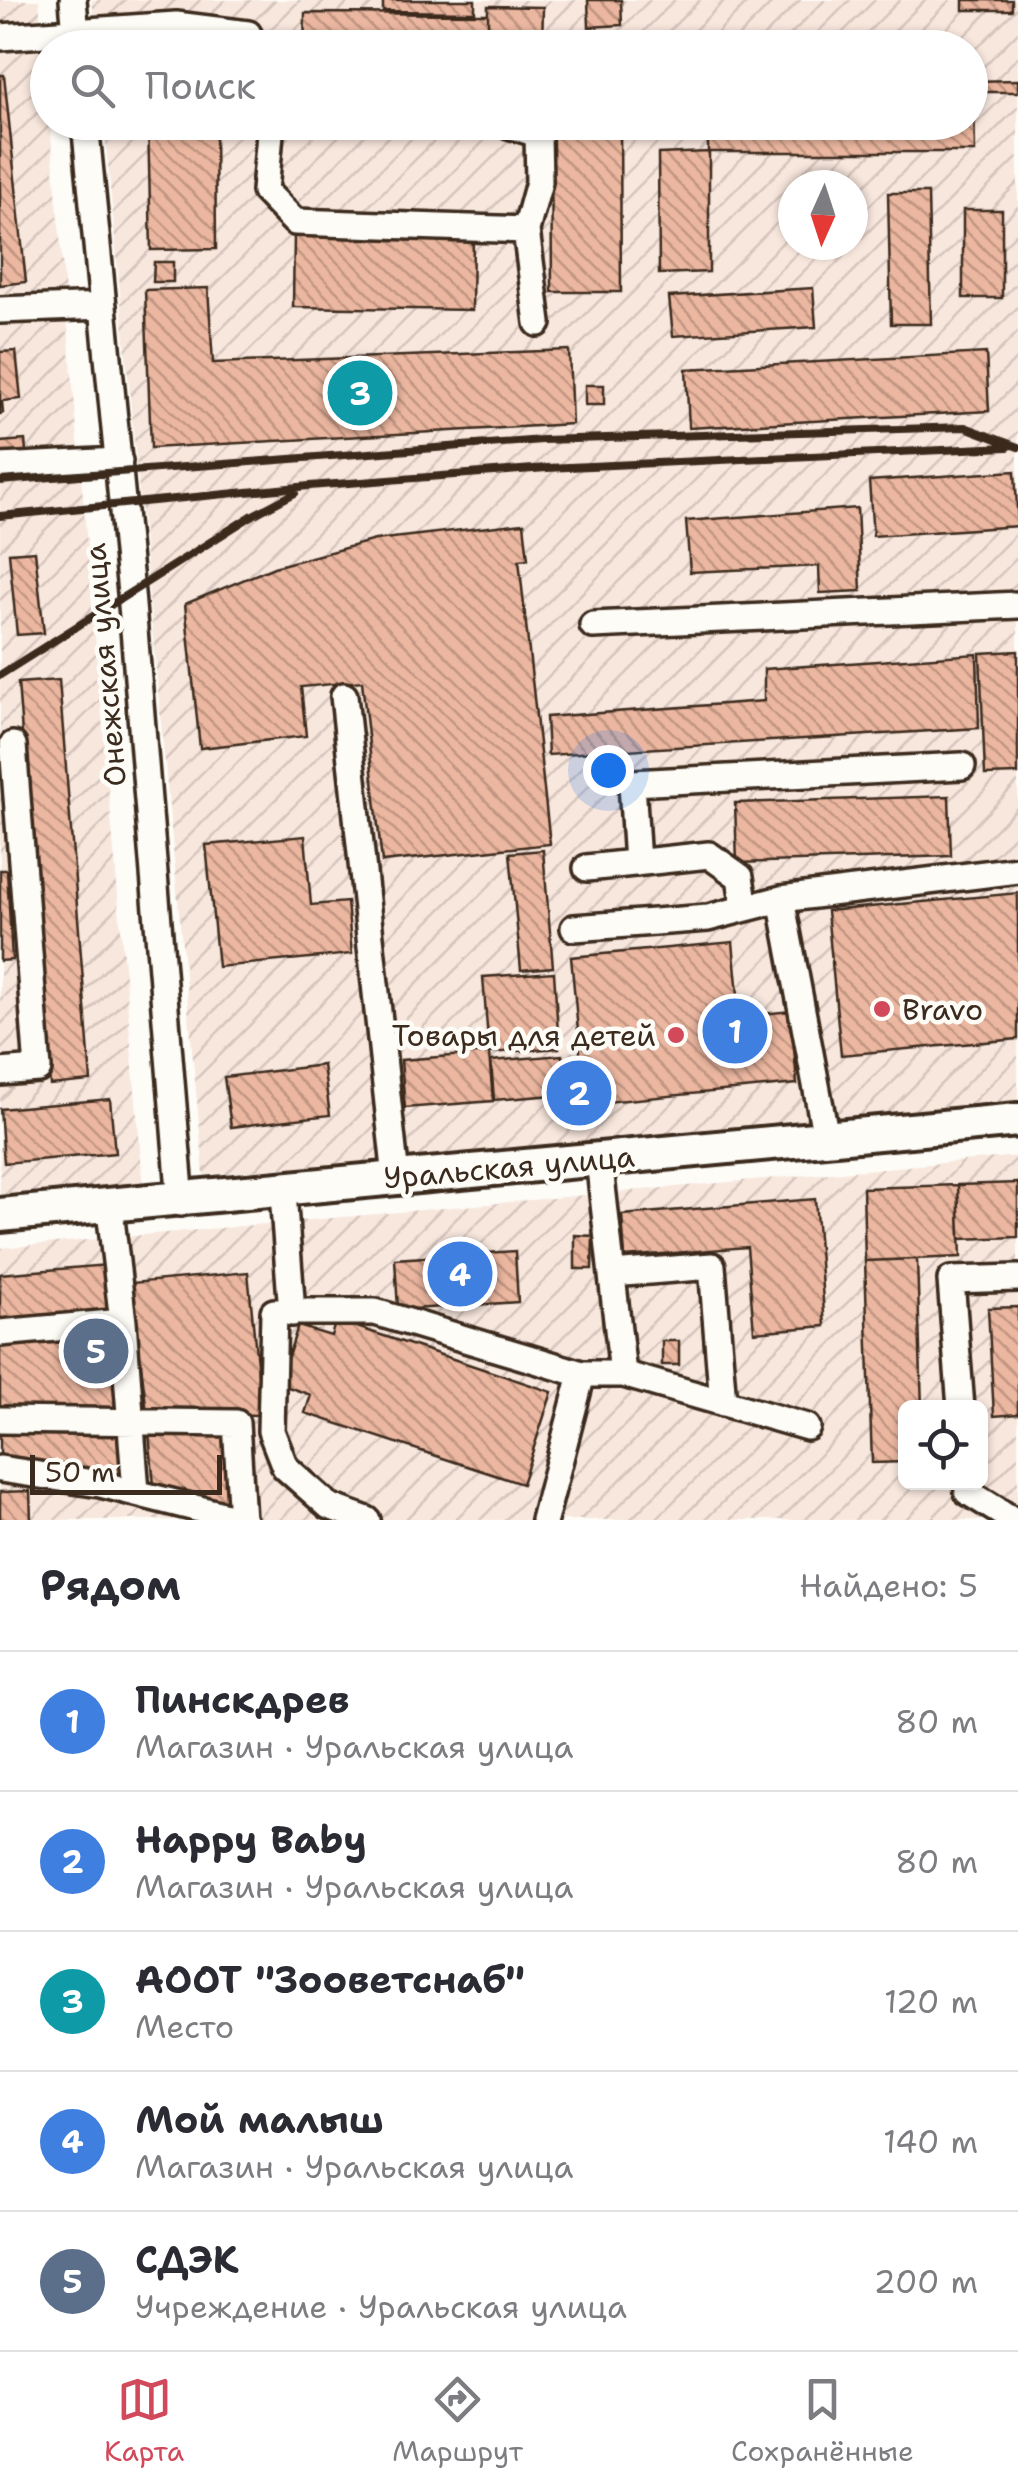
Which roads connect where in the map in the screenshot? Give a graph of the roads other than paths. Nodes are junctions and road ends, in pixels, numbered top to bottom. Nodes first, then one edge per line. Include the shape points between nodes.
1 (73, 0) edge
2 (76, 30) edge
3 (143, 30) edge
4 (216, 30) edge
5 (0, 37) edge
6 (30, 38) edge
7 (87, 140) edge
8 (269, 140) edge
9 (538, 140) edge
10 (526, 230) junction
11 (104, 306) junction
12 (0, 310) edge
13 (538, 323) dead end
14 (119, 461) junction
15 (0, 467) edge
16 (1018, 605) edge
17 (592, 625) dead end
18 (344, 696) dead end
19 (14, 745) dead end
20 (962, 766) dead end
21 (637, 863) junction
22 (586, 868) dead end
23 (1018, 870) edge
24 (782, 899) junction
25 (744, 908) junction
26 (574, 928) dead end
27 (0, 1072) edge
28 (1018, 1123) edge
29 (826, 1138) junction
30 (599, 1161) junction
31 (396, 1178) junction
32 (283, 1193) junction
33 (181, 1200) junction
34 (110, 1210) junction
35 (0, 1218) edge
36 (612, 1274) junction
37 (1018, 1278) edge
38 (292, 1312) junction
39 (123, 1322) junction
40 (0, 1333) edge
41 (582, 1374) junction
42 (623, 1374) junction
43 (960, 1400) edge
44 (723, 1403) junction
45 (0, 1420) edge
46 (129, 1423) junction
47 (807, 1427) dead end
48 (0, 1470) edge
49 (968, 1490) edge
50 (136, 1492) junction
51 (242, 1520) edge
52 (366, 1520) edge
53 (544, 1520) edge
54 (1014, 1520) edge

1 - 2 street
3 - 4 street
5 - 6 street
7 - 11 street, Онежская улица
8 - 10 street via 265,190 295,222
9 - 10 street via 539,182
10 - 13 street
11 - 12 street
11 - 14 street, Онежская улица
14 - 15 street
14 - 33 street, Онежская улица
16 - 17 street
18 - 31 street
19 - 27 street via 38,1069
20 - 21 street via 632,783
21 - 22 street
21 - 25 street via 709,855 740,877
23 - 24 street
24 - 25 street
24 - 29 street
25 - 26 street via 708,918
28 - 29 main road, Уральская улица
28 - 30 main road, Уральская улица
29 - 30 main road, Уральская улица
30 - 31 main road, Уральская улица
30 - 32 main road, Уральская улица
30 - 36 street
31 - 33 main road, Уральская улица
32 - 33 main road, Уральская улица
32 - 38 street
33 - 34 main road, Уральская улица
33 - 35 main road, Уральская улица
34 - 35 main road, Уральская улица
34 - 39 street
36 - 42 street
36 - 44 street via 712,1266
37 - 43 street via 951,1280
38 - 41 street via 374,1312
38 - 52 street via 274,1312 271,1432 285,1467 329,1506
39 - 40 street
39 - 46 street
41 - 42 street
41 - 53 street
42 - 44 street
44 - 47 street
45 - 46 street
46 - 50 street
46 - 51 street via 236,1423
48 - 50 street
49 - 54 street
50 - 51 street

